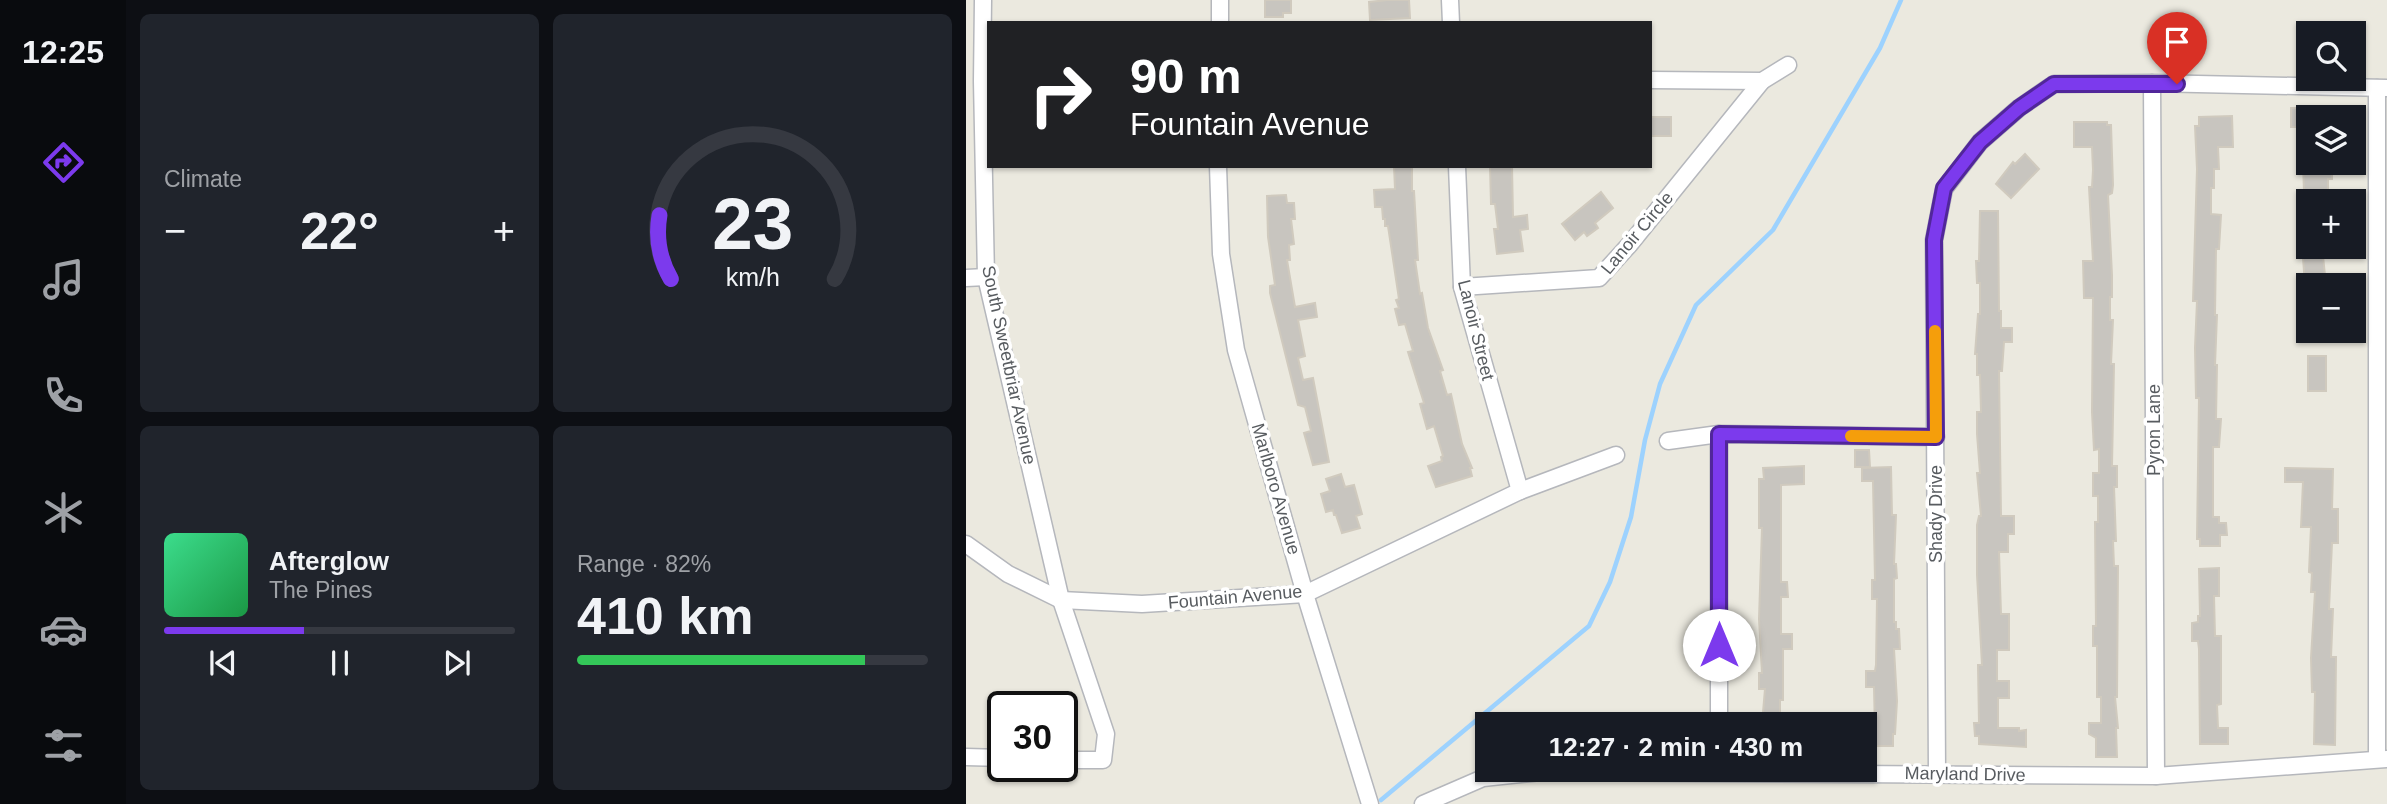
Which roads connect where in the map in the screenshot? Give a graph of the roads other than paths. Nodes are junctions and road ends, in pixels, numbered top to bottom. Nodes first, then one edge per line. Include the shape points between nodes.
1 (983, 0) edge
2 (1220, 0) edge
3 (1450, 0) edge
4 (1220, 21) edge
5 (1451, 21) edge
6 (1788, 65) dead end
7 (1652, 80) edge
8 (974, 81) edge
9 (1762, 81) junction
10 (2152, 83) junction
11 (2382, 88) edge
12 (1218, 168) edge
13 (1457, 168) edge
14 (986, 277) junction
15 (966, 278) edge
16 (1462, 287) junction
17 (1719, 434) junction
18 (1936, 437) junction
19 (1668, 441) dead end
20 (1616, 455) dead end
21 (1520, 491) junction
22 (966, 544) edge
23 (1305, 594) junction
24 (1061, 600) junction
25 (1719, 712) edge
26 (966, 757) edge
27 (987, 758) edge
28 (2382, 759) edge
29 (1078, 760) edge
30 (1877, 773) edge
31 (1937, 774) junction
32 (2155, 776) junction
33 (1475, 781) edge
34 (1370, 804) edge
35 (1423, 804) edge

1 - 8 street, South Sweetbriar Avenue
2 - 4 street
3 - 5 street
6 - 9 street, Lanoir Circle
7 - 9 street
8 - 14 street, South Sweetbriar Avenue
9 - 16 street, Lanoir Circle via 1599,278
10 - 11 street, Shady Drive
10 - 18 street, Shady Drive via 2054,84 1980,142 1944,188 1934,240
10 - 32 street, Pyron Lane
11 - 28 street
12 - 23 street, Marlboro Avenue via 1221,254 1236,350
13 - 16 street, Lanoir Street
14 - 15 street
14 - 24 street, South Sweetbriar Avenue
16 - 21 street, Lanoir Street
17 - 18 street
17 - 19 street
17 - 25 street
18 - 31 street, Shady Drive
20 - 21 street, Fountain Avenue
21 - 23 street, Fountain Avenue
22 - 24 street, Fountain Avenue via 1008,574
23 - 24 street, Fountain Avenue via 1142,604
23 - 34 street, Marlboro Avenue
24 - 29 street, South Sweetbriar Avenue via 1106,734 1103,760
26 - 27 street
28 - 32 street, Maryland Drive
30 - 31 street, Maryland Drive
31 - 32 street, Maryland Drive
33 - 35 street, Maryland Drive

